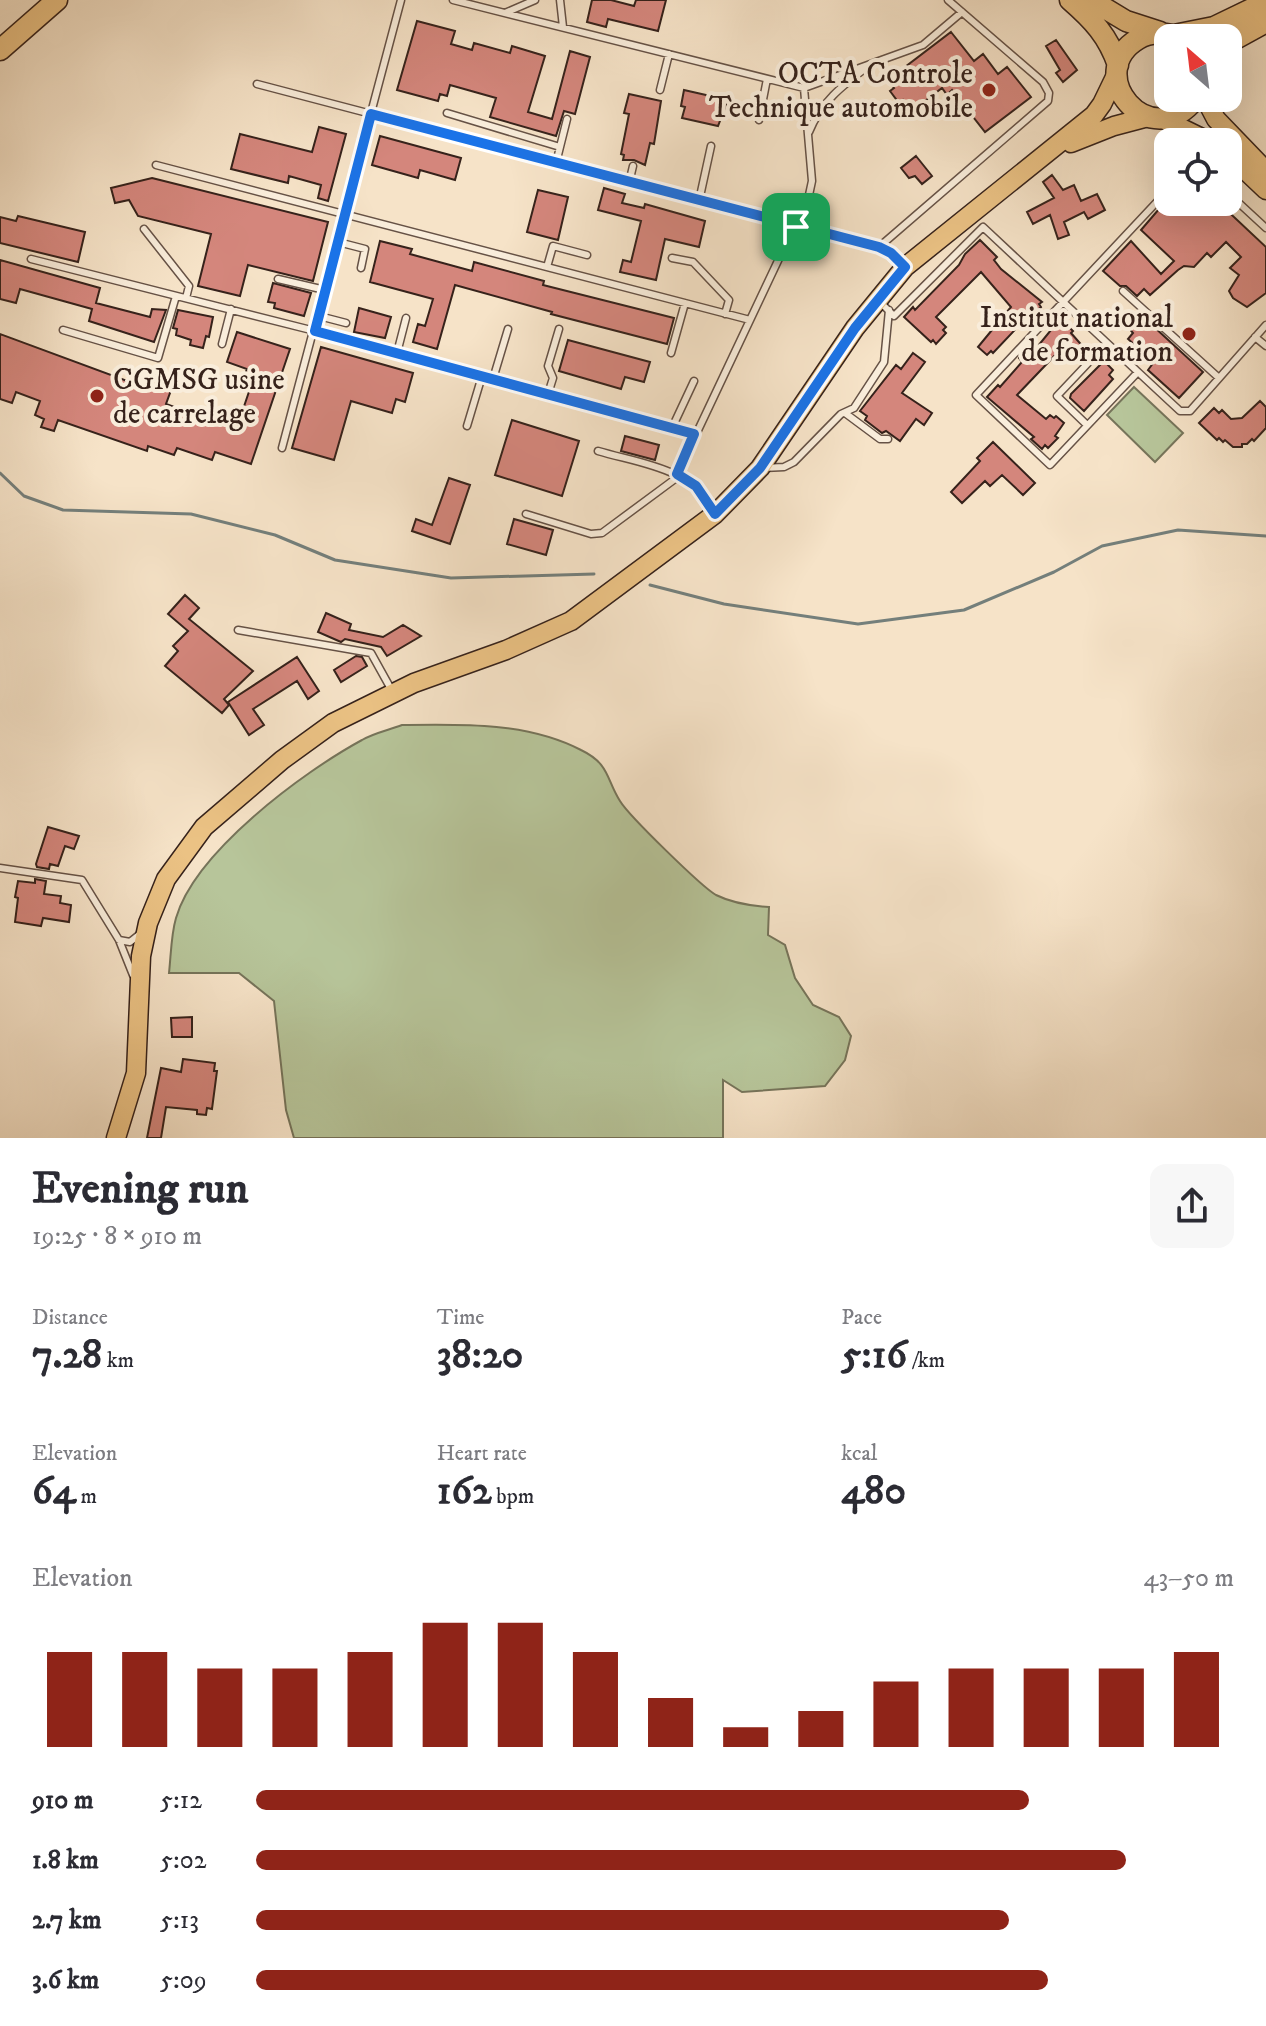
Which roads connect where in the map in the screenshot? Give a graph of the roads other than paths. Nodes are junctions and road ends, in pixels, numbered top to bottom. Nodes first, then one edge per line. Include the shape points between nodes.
1 (57, 0) edge
2 (401, 0) edge
3 (453, 0) edge
4 (535, 0) edge
5 (560, 0) edge
6 (948, 0) edge
7 (1070, 0) edge
8 (1091, 0) edge
9 (1266, 2) edge
10 (518, 3) edge
11 (962, 12) junction
12 (505, 13) junction
13 (1266, 22) edge
14 (1220, 24) edge
15 (563, 27) junction
16 (1154, 30) edge
17 (1242, 35) edge
18 (1154, 37) edge
19 (0, 50) edge
20 (669, 54) junction
21 (873, 63) junction
22 (1117, 69) junction
23 (767, 79) junction
24 (257, 84) dead end
25 (804, 88) junction
26 (660, 90) dead end
27 (1183, 112) edge
28 (1212, 112) edge
29 (447, 113) dead end
30 (371, 114) junction
31 (1156, 118) junction
32 (567, 119) dead end
33 (759, 120) dead end
34 (1178, 128) edge
35 (808, 135) junction
36 (711, 146) dead end
37 (560, 147) junction
38 (1047, 155) junction
39 (556, 163) junction
40 (156, 165) dead end
41 (633, 166) dead end
42 (1242, 167) edge
43 (1266, 171) edge
44 (629, 183) junction
45 (1266, 190) edge
46 (699, 201) junction
47 (1154, 205) edge
48 (1242, 206) edge
49 (345, 214) junction
50 (977, 220) junction
51 (796, 227) junction
52 (1266, 228) edge
53 (144, 229) dead end
54 (338, 242) junction
55 (879, 247) junction
56 (587, 255) dead end
57 (672, 258) dead end
58 (31, 259) dead end
59 (547, 267) junction
60 (905, 267) junction
61 (361, 268) dead end
62 (278, 279) dead end
63 (325, 290) junction
64 (1123, 291) dead end
65 (176, 296) junction
66 (186, 298) junction
67 (685, 303) junction
68 (1064, 303) junction
69 (883, 304) junction
70 (231, 309) junction
71 (725, 314) junction
72 (319, 316) junction
73 (406, 318) dead end
74 (750, 320) junction
75 (346, 323) dead end
76 (1266, 325) edge
77 (508, 329) dead end
78 (559, 329) dead end
79 (63, 330) dead end
80 (315, 331) junction
81 (1255, 337) junction
82 (1107, 343) junction
83 (222, 344) dead end
84 (1266, 346) edge
85 (397, 353) junction
86 (671, 353) dead end
87 (1138, 372) junction
88 (482, 376) junction
89 (1219, 378) junction
90 (493, 379) junction
91 (694, 381) dead end
92 (548, 394) junction
93 (845, 412) junction
94 (1087, 425) junction
95 (467, 426) dead end
96 (672, 428) junction
97 (694, 434) junction
98 (888, 439) dead end
99 (282, 448) dead end
100 (598, 451) dead end
101 (760, 468) junction
102 (677, 474) junction
103 (526, 514) dead end
104 (715, 514) junction
105 (238, 630) dead end
106 (393, 692) junction
107 (0, 868) edge
108 (147, 925) junction
109 (119, 940) junction
110 (139, 989) junction
111 (116, 1138) edge

1 - 19 highway
2 - 30 lane
3 - 12 lane
4 - 10 lane
5 - 15 lane
6 - 11 lane
7 - 22 highway via 1099,26
8 - 16 highway
9 - 14 highway
10 - 12 lane
11 - 21 lane via 923,45
11 - 55 lane via 1043,82 1048,101
12 - 15 lane
13 - 17 highway
15 - 20 lane
18 - 22 highway via 1140,38 1122,54
20 - 23 lane
20 - 26 lane
21 - 25 lane
21 - 35 lane via 831,96
22 - 31 highway via 1124,101
22 - 38 main road via 1094,115
23 - 25 lane
23 - 33 lane
24 - 30 lane
25 - 35 lane
27 - 31 highway
28 - 43 main road
29 - 37 lane
30 - 39 lane
30 - 49 lane
31 - 34 main road
31 - 38 main road via 1099,131
32 - 37 lane
35 - 51 lane via 812,181
36 - 46 lane
37 - 39 lane
38 - 50 main road
39 - 44 lane
40 - 49 lane
41 - 44 lane
42 - 45 main road
44 - 46 lane
46 - 51 lane
47 - 68 lane
48 - 52 lane
49 - 54 lane
49 - 59 lane
50 - 60 main road
50 - 68 lane
50 - 69 lane via 894,316
51 - 55 lane
51 - 74 lane
53 - 66 lane via 189,286
54 - 61 lane via 365,249
54 - 63 lane
55 - 60 lane
56 - 59 lane via 553,246
57 - 71 lane via 693,262 702,271 729,300
58 - 65 lane
59 - 67 lane
60 - 69 main road
62 - 63 lane
63 - 72 lane
64 - 89 lane
65 - 66 lane
65 - 79 lane via 158,358
66 - 70 lane
67 - 71 lane
67 - 86 lane
68 - 82 lane
68 - 94 lane via 976,395 1050,465
69 - 93 lane via 884,362 854,408
69 - 101 main road
70 - 80 lane
70 - 83 lane
71 - 74 lane
72 - 75 lane
72 - 80 lane
73 - 85 lane
74 - 97 lane
76 - 81 lane
77 - 90 lane
78 - 92 lane via 548,366 553,378
80 - 85 lane
80 - 99 lane
81 - 84 lane
81 - 89 lane
82 - 87 lane
82 - 94 lane via 1057,396
85 - 88 lane
87 - 89 lane via 1185,412
87 - 94 lane
88 - 90 lane
88 - 95 lane
90 - 92 lane
91 - 96 lane
92 - 96 lane
93 - 98 lane via 880,439
93 - 101 lane via 794,462
96 - 97 lane
97 - 102 lane
100 - 102 lane
101 - 104 main road
102 - 103 lane via 602,533
102 - 104 lane via 696,486
104 - 106 main road via 571,621
105 - 106 lane via 371,653
106 - 108 main road via 333,723 204,827 166,879
107 - 109 lane via 82,880
108 - 109 lane via 130,942
108 - 110 main road
109 - 110 lane
110 - 111 main road via 136,1073

